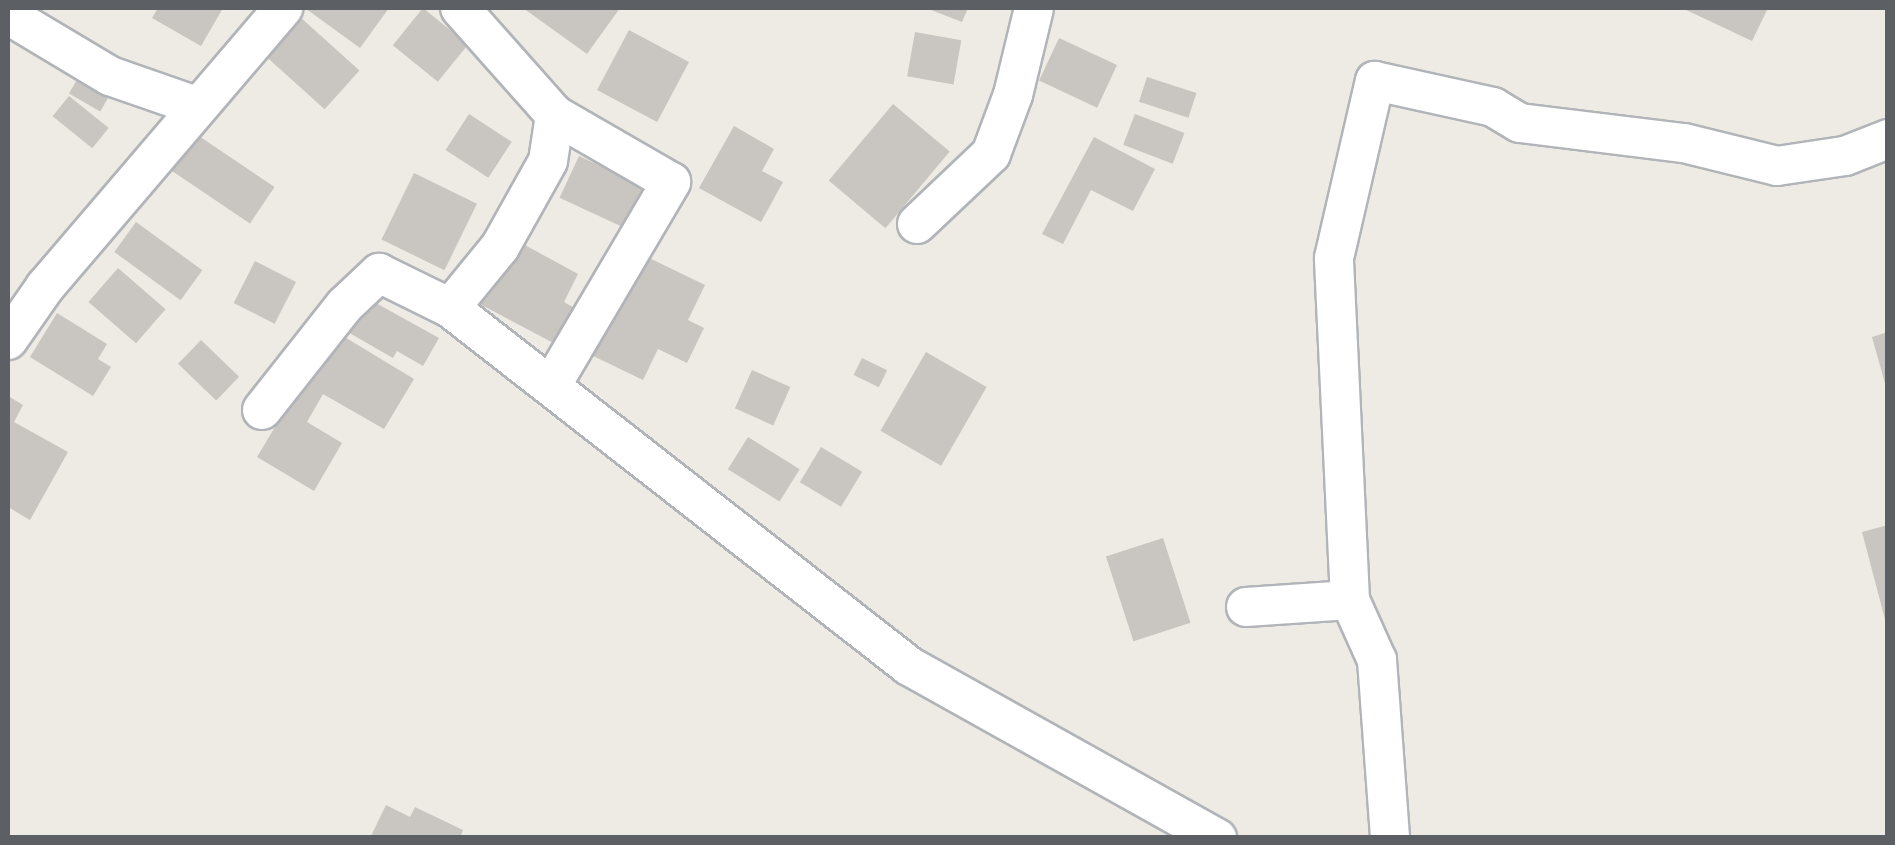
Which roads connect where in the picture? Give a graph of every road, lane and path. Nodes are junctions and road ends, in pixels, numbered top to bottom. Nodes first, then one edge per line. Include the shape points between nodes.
1 (283, 8) edge
2 (460, 8) edge
3 (1034, 8) edge
4 (8, 15) edge
5 (196, 106) junction
6 (555, 115) junction
7 (1888, 139) edge
8 (917, 224) dead end
9 (450, 308) junction
10 (8, 340) edge
11 (551, 386) junction
12 (262, 410) dead end
13 (1350, 600) junction
14 (1246, 607) dead end
15 (1216, 838) edge
16 (1390, 838) edge

1 - 5 street
2 - 6 street
3 - 8 street via 1014,95 991,154
4 - 5 street via 110,76
5 - 10 street
6 - 9 street via 538,178 500,247
6 - 11 street via 671,182
7 - 13 street via 1845,156 1777,166 1684,143 1520,123 1493,107 1375,81 1334,258
9 - 11 street
9 - 12 street via 379,273 344,305
11 - 15 street via 909,666
13 - 14 street
13 - 16 street via 1378,660

